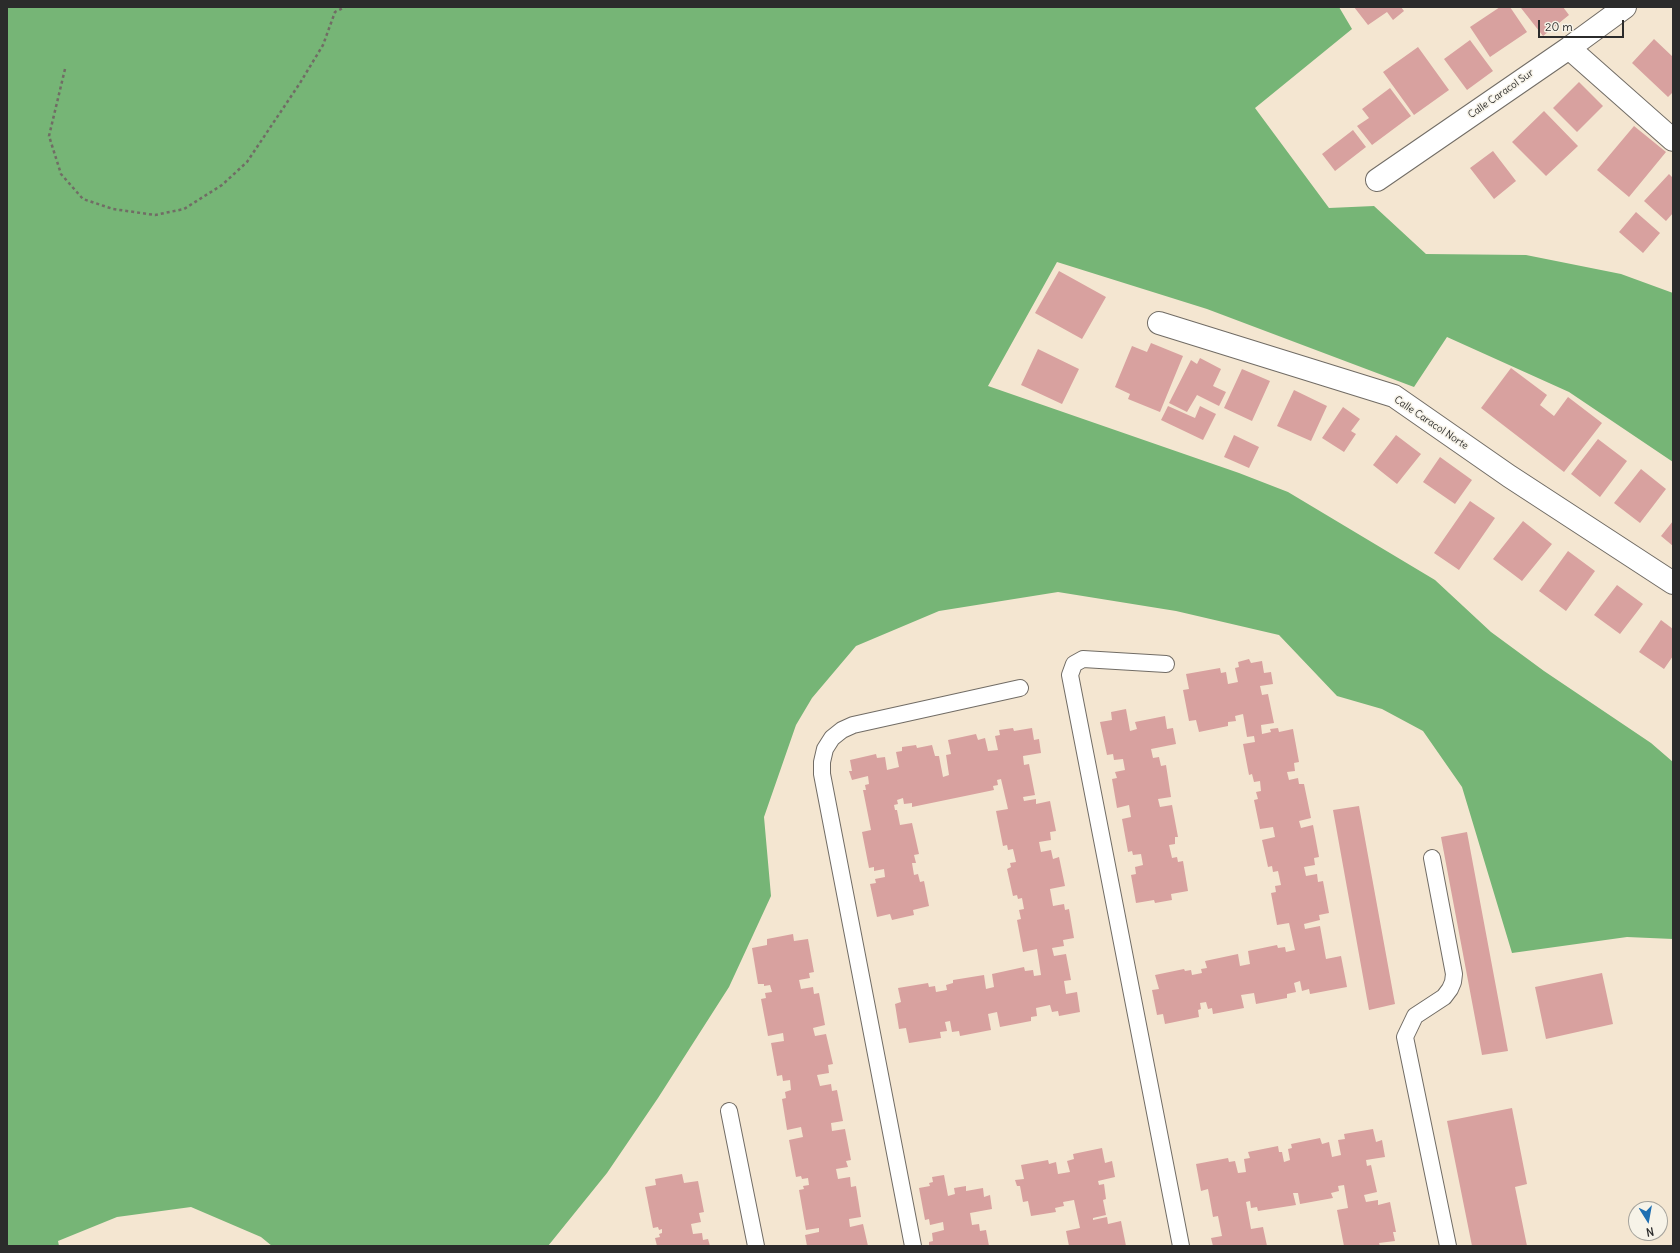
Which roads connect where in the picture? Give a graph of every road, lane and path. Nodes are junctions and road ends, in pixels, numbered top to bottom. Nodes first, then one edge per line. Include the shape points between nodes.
1 (345, 7) edge
2 (1625, 7) edge
3 (1569, 48) junction
4 (65, 69) dead end
5 (1673, 140) edge
6 (1377, 180) dead end
7 (1159, 323) dead end
8 (1673, 583) edge
9 (1166, 664) dead end
10 (1020, 688) dead end
11 (1432, 858) dead end
12 (729, 1111) dead end
13 (756, 1246) edge
14 (913, 1246) edge
15 (1181, 1246) edge
16 (1448, 1246) edge

1 - 4 path via 335,12 323,45 247,162 222,185 184,209 155,215 113,209 83,199 61,174 49,136
2 - 3 street, Calle Caracol Sur
3 - 5 street
3 - 6 street, Calle Caracol Sur
7 - 8 street, Calle Caracol Norte via 1394,396 1508,476
9 - 15 lane via 1084,659 1074,664 1070,675
10 - 14 lane via 853,725 832,738 825,749 822,762
11 - 16 lane via 1454,974 1453,982 1444,997 1415,1016 1405,1037
12 - 13 lane

